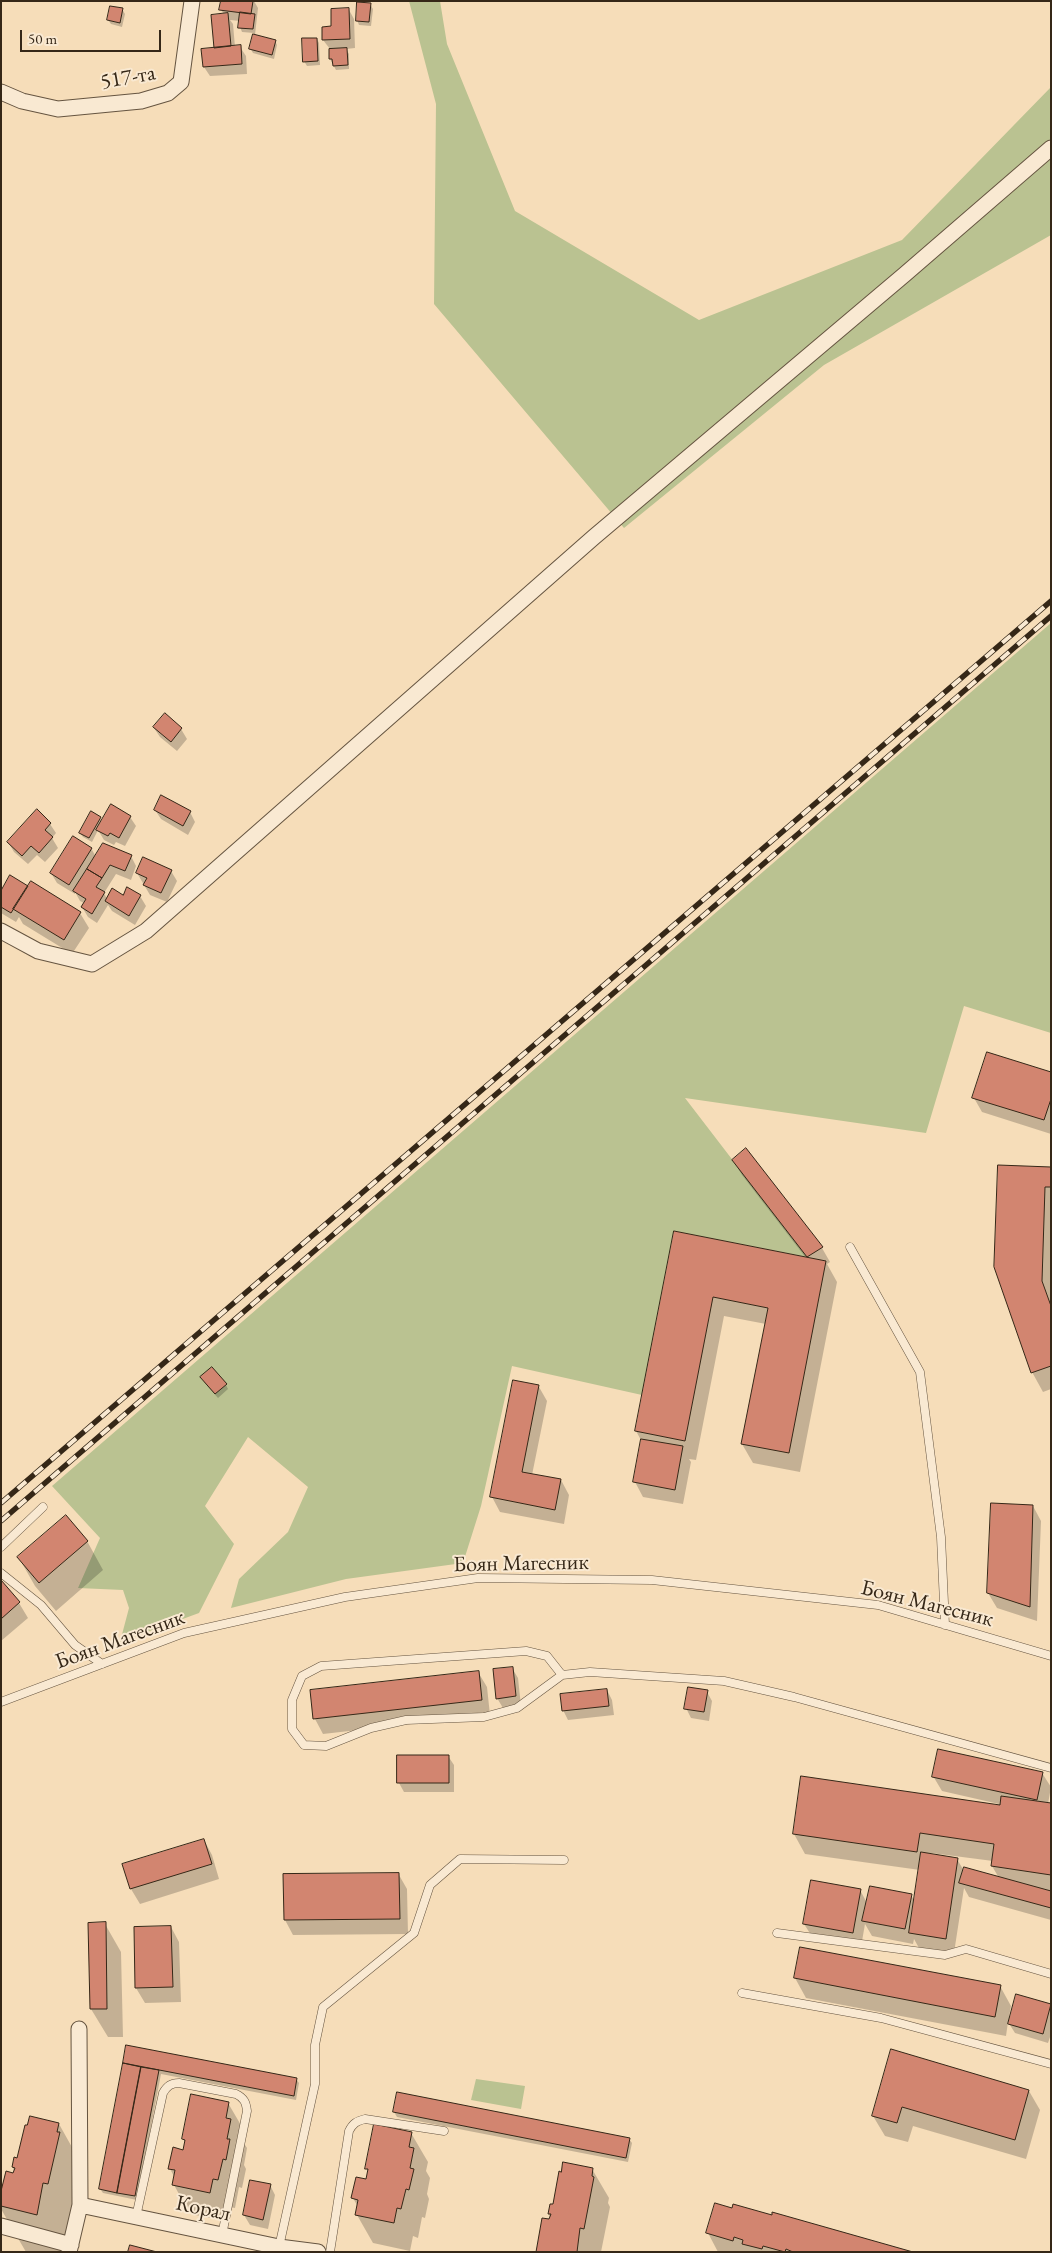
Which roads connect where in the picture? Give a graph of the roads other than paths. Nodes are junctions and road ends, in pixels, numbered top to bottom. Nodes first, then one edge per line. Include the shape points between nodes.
1 (192, 1) edge
2 (1, 92) edge
3 (1051, 148) edge
4 (1, 931) edge
5 (850, 1247) dead end
6 (43, 1507) dead end
7 (1, 1548) edge
8 (1, 1573) edge
9 (945, 1625) junction
10 (1051, 1656) edge
11 (102, 1664) junction
12 (562, 1675) junction
13 (1, 1702) edge
14 (1051, 1768) edge
15 (564, 1860) dead end
16 (777, 1933) dead end
17 (1051, 1974) edge
18 (742, 1993) dead end
19 (79, 2029) dead end
20 (1051, 2064) edge
21 (444, 2131) dead end
22 (80, 2205) junction
23 (136, 2217) junction
24 (1, 2226) edge
25 (222, 2235) junction
26 (247, 2246) edge
27 (279, 2247) junction
28 (70, 2248) edge
29 (318, 2252) edge
30 (330, 2252) edge

1 - 2 street, 517-та via 181,82 168,93 141,101 58,109 22,101
3 - 4 street via 587,543 146,931 92,964 38,951
5 - 9 lane via 920,1372 941,1537
6 - 7 lane
8 - 11 lane via 41,1605 75,1645
9 - 10 lane, Боян Магесник
9 - 11 lane, Боян Магесник via 878,1605 652,1580 478,1578 345,1597 184,1633
11 - 13 lane, Боян Магесник
12 - 12 lane via 517,1708 484,1717 406,1720 371,1728 326,1746 304,1745 292,1729 292,1700 302,1676 320,1666 526,1651 547,1656
12 - 14 lane via 590,1672 724,1681 804,1699
15 - 27 lane via 460,1860 430,1885 414,1934 323,2007 316,2045 314,2084
16 - 17 lane via 945,1954 966,1949
18 - 20 lane via 881,2018
19 - 22 street
21 - 30 lane via 365,2120 358,2120 352,2125
22 - 23 street, Корал
22 - 28 street
23 - 25 street, Корал
23 - 25 lane via 166,2087 179,2083 236,2094 242,2097 247,2110
24 - 28 street
25 - 26 street, Корал
26 - 27 street, Корал
27 - 29 street, Корал

